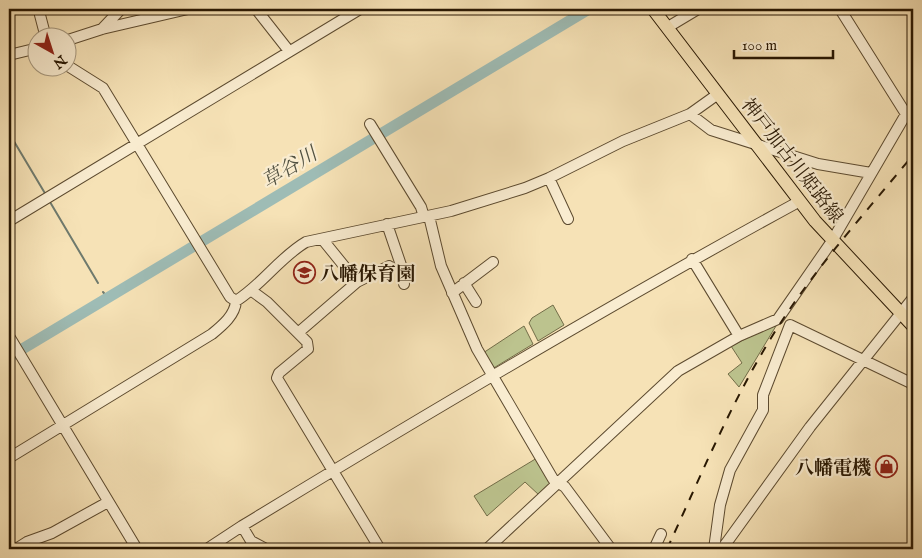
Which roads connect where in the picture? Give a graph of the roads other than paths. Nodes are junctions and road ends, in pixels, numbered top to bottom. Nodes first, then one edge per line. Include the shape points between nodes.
1 (40, 9) edge
2 (121, 9) edge
3 (188, 9) edge
4 (256, 9) edge
5 (360, 9) edge
6 (653, 9) edge
7 (698, 9) edge
8 (840, 9) edge
9 (668, 27) junction
10 (43, 28) edge
11 (102, 29) junction
12 (78, 37) edge
13 (28, 51) edge
14 (289, 51) junction
15 (9, 56) edge
16 (78, 72) edge
17 (718, 94) junction
18 (913, 104) edge
19 (690, 114) junction
20 (906, 114) junction
21 (370, 124) dead end
22 (756, 143) junction
23 (136, 144) junction
24 (871, 173) junction
25 (549, 178) junction
26 (800, 201) junction
27 (427, 217) junction
28 (568, 219) dead end
29 (9, 221) edge
30 (387, 224) junction
31 (323, 240) junction
32 (832, 241) junction
33 (692, 259) junction
34 (493, 262) dead end
35 (383, 266) dead end
36 (357, 282) junction
37 (464, 283) junction
38 (404, 284) dead end
39 (252, 291) junction
40 (452, 293) junction
41 (913, 298) edge
42 (236, 301) junction
43 (476, 302) dead end
44 (901, 313) junction
45 (913, 326) edge
46 (299, 332) junction
47 (740, 336) junction
48 (10, 338) edge
49 (864, 359) junction
50 (492, 375) junction
51 (913, 384) edge
52 (62, 426) junction
53 (9, 458) edge
54 (334, 470) junction
55 (559, 482) junction
56 (108, 502) junction
57 (242, 526) junction
58 (661, 534) dead end
59 (16, 549) edge
60 (137, 549) edge
61 (207, 549) edge
62 (266, 549) edge
63 (380, 549) edge
64 (487, 549) edge
65 (611, 549) edge
66 (654, 549) edge
67 (720, 549) edge

1 - 10 street
2 - 11 street
3 - 11 street
4 - 14 street
5 - 14 street
6 - 9 main road, 神戸加古川姫路線
7 - 9 street
8 - 20 street
9 - 17 main road, 神戸加古川姫路線
11 - 12 street
13 - 15 street
14 - 23 street
16 - 23 street via 103,88
17 - 19 street
17 - 22 main road, 神戸加古川姫路線
18 - 20 street
19 - 22 street via 711,130
19 - 25 street via 623,141
20 - 24 street
21 - 27 street
22 - 24 street via 818,164
22 - 26 main road, 神戸加古川姫路線
23 - 29 street
23 - 42 street via 230,297
24 - 32 street
25 - 27 street
25 - 28 street
26 - 32 main road, 神戸加古川姫路線
26 - 33 street
27 - 30 street
27 - 40 street
30 - 31 street
30 - 38 street
31 - 36 street
31 - 39 street via 306,242 293,250
32 - 44 main road, 神戸加古川姫路線
32 - 47 street via 778,319
33 - 47 street
33 - 50 street
34 - 37 street
35 - 36 street
36 - 46 street
37 - 40 street
37 - 43 street
39 - 42 street
39 - 46 street
40 - 50 street
41 - 44 street
42 - 52 street via 236,307 225,323 212,334
44 - 45 main road, 神戸加古川姫路線
44 - 49 street
46 - 54 street via 308,349 277,378
47 - 55 street via 678,370
48 - 52 street
49 - 51 street
49 - 67 street
49 - 67 street via 790,325 763,395 763,410 730,470 720,505
50 - 54 street
50 - 55 street via 553,479
52 - 53 street
52 - 56 street
54 - 57 street
54 - 63 street
55 - 64 street
55 - 65 street
56 - 59 street
56 - 60 street
57 - 61 street
57 - 62 street via 251,540
58 - 66 street

